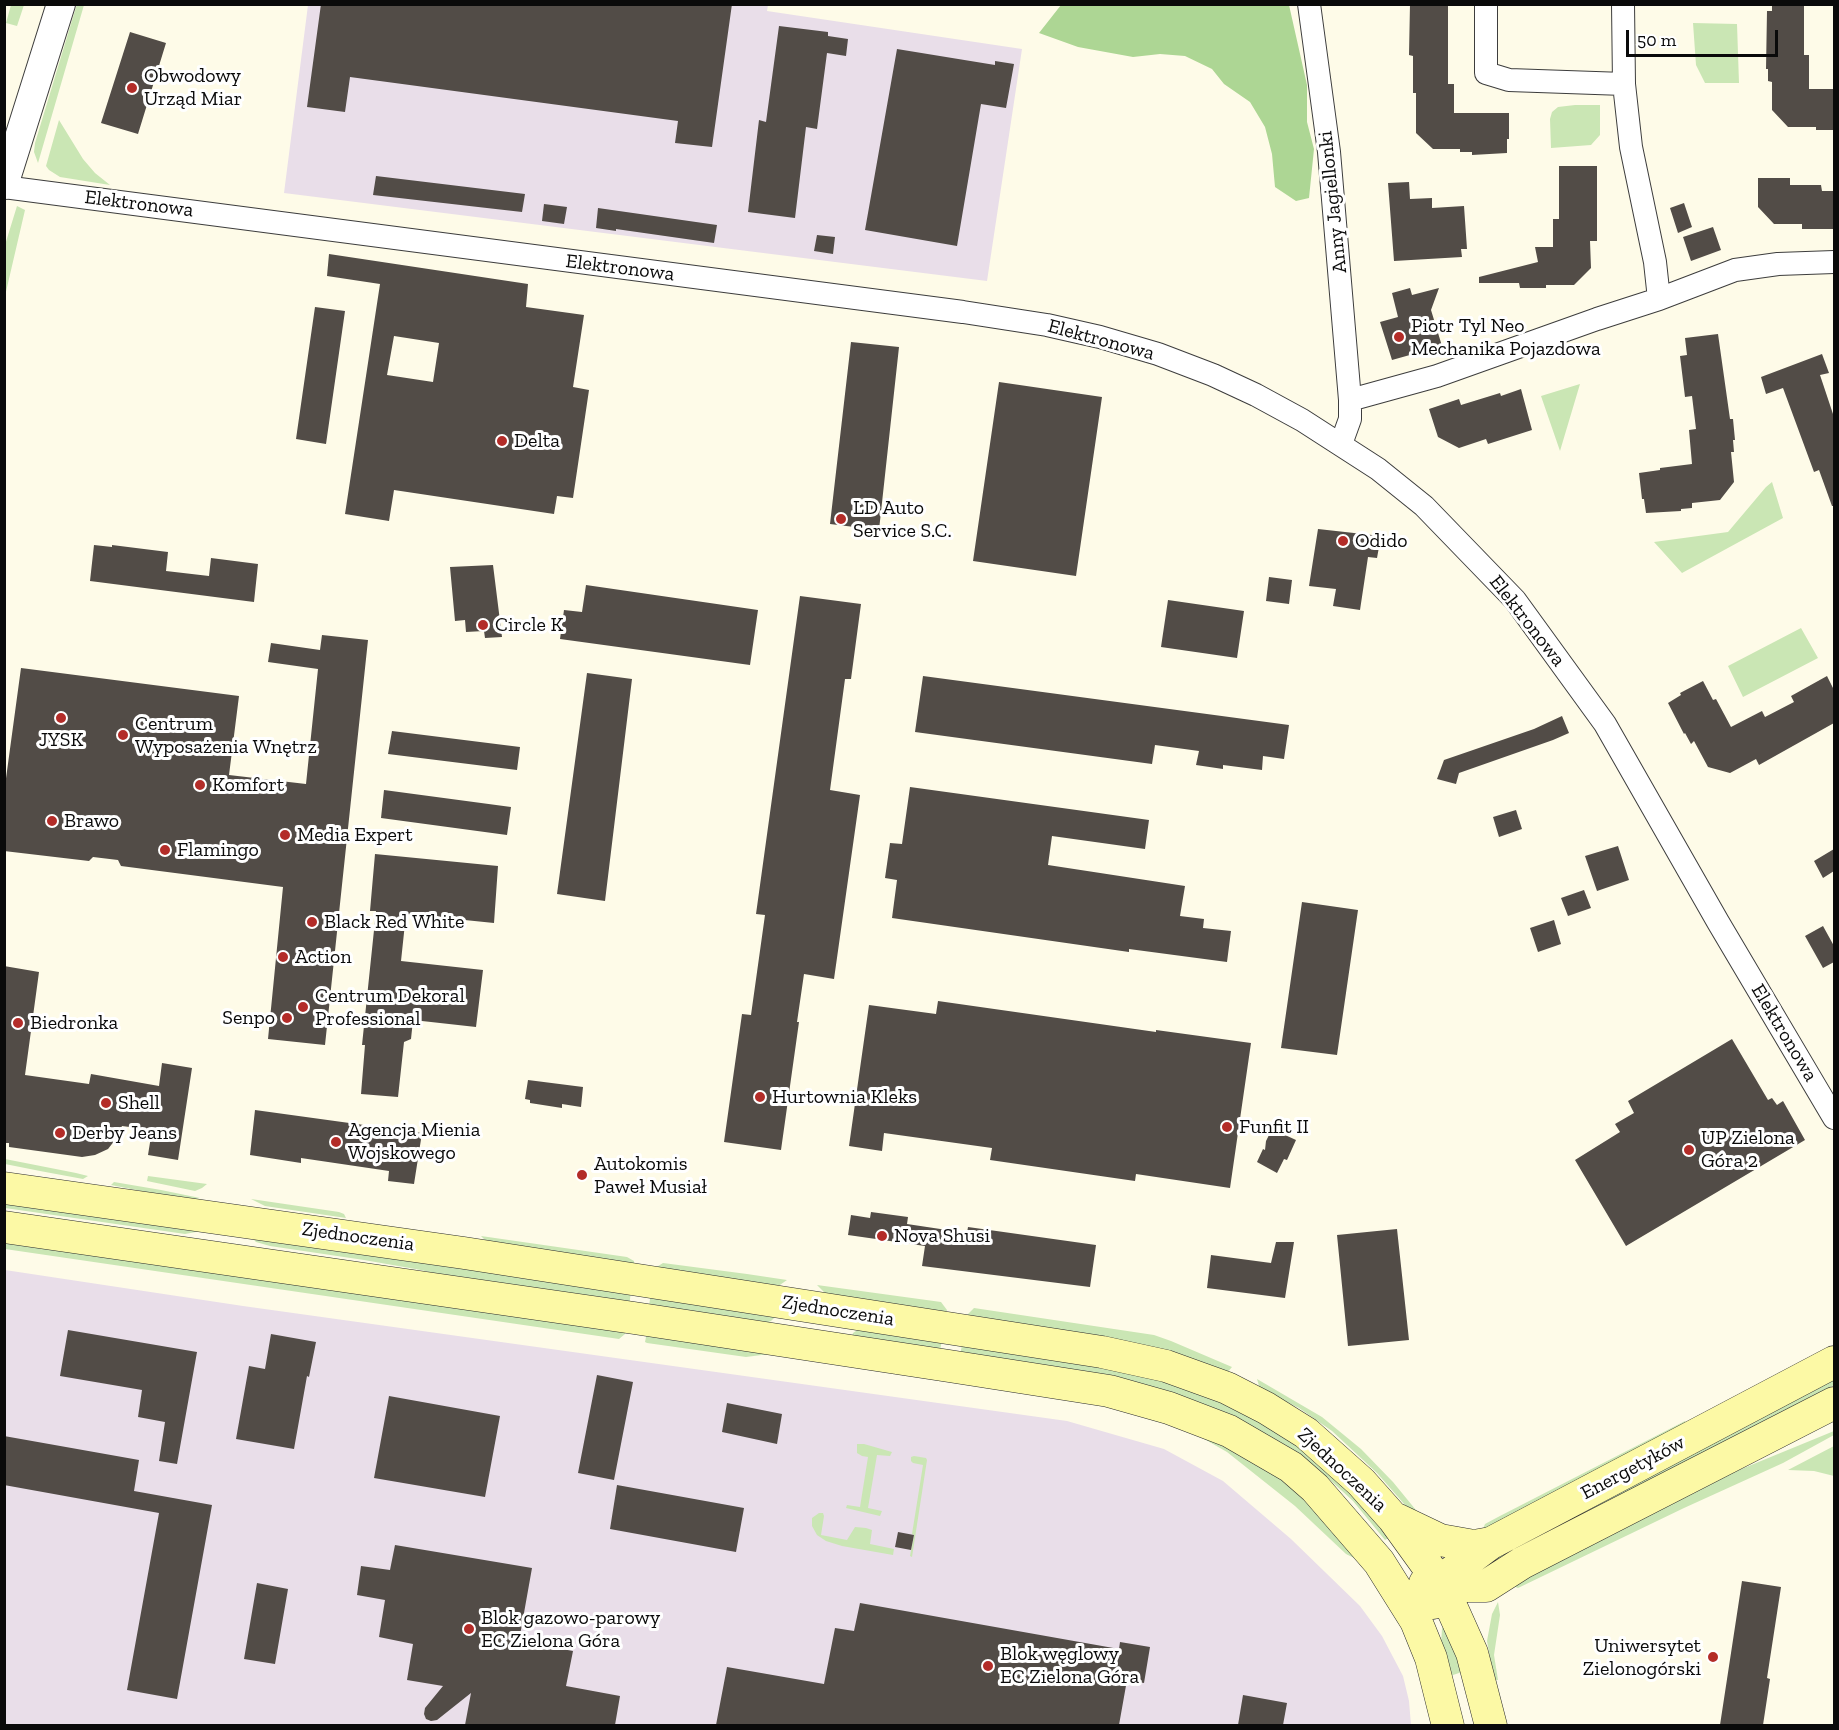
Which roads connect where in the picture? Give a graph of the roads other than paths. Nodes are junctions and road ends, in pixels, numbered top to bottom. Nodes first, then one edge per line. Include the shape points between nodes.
1 (61, 4) edge
2 (1309, 4) edge
3 (1486, 4) edge
4 (1623, 4) edge
5 (1624, 84) junction
6 (4, 186) edge
7 (1834, 262) edge
8 (1659, 299) junction
9 (1350, 400) junction
10 (1341, 444) junction
11 (1834, 1118) edge
12 (4, 1177) edge
13 (4, 1188) edge
14 (72, 1196) junction
15 (4, 1227) edge
16 (1834, 1362) edge
17 (1834, 1403) edge
18 (1393, 1518) junction
19 (1491, 1542) junction
20 (1379, 1562) junction
21 (1442, 1586) junction
22 (1486, 1586) junction
23 (1472, 1653) junction
24 (1431, 1658) junction
25 (1448, 1725) edge
26 (1491, 1725) edge

1 - 6 street
2 - 9 street, Anny Jagiellonki via 1329,152
3 - 5 street via 1486,73 1509,80
4 - 5 street
5 - 8 street via 1631,147
6 - 10 street, Elektronowa via 1047,325 1129,345 1213,375
7 - 8 street via 1734,270
8 - 9 street via 1437,376
9 - 10 street, Anny Jagiellonki via 1350,419
10 - 11 street, Elektronowa via 1424,506 1515,600 1605,724
12 - 14 street
13 - 14 main road, Zjednoczenia
14 - 18 main road, Zjednoczenia via 800,1305 1102,1352 1166,1366 1227,1388 1306,1433 1361,1482
15 - 20 main road, Zjednoczenia via 1109,1391 1169,1407 1229,1431 1291,1467 1315,1488
16 - 19 main road, Energetyków
17 - 22 main road, Energetyków via 1522,1563
18 - 19 main road via 1440,1540 1474,1546
18 - 21 main road, Zjednoczenia
19 - 21 main road, Energetyków via 1452,1572
20 - 21 main road via 1423,1583
20 - 24 main road, Zjednoczenia via 1416,1621
21 - 22 main road
21 - 23 main road, Zjednoczenia
21 - 24 main road, Energetyków via 1431,1609
22 - 23 main road via 1469,1622
23 - 26 main road, Zjednoczenia
24 - 25 main road, Zjednoczenia

